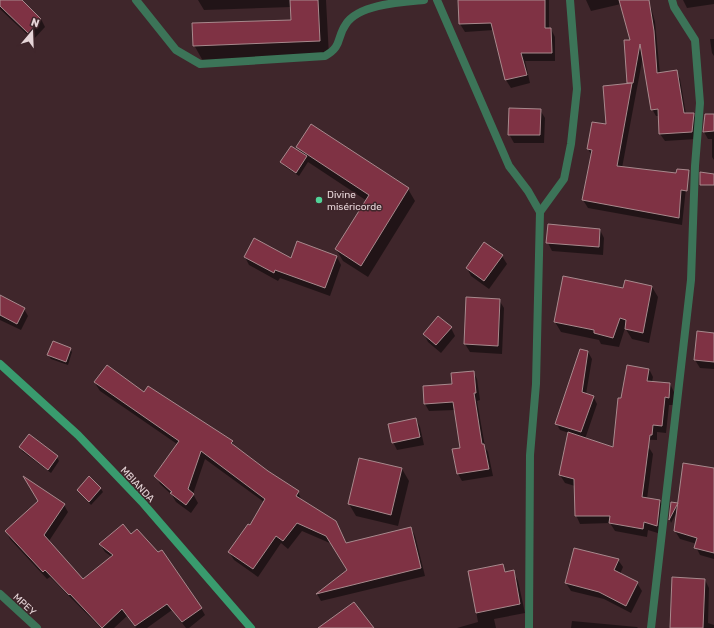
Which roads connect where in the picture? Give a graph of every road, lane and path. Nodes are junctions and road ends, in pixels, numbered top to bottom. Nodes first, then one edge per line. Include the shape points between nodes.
1 (136, 0) edge
2 (424, 0) edge
3 (437, 0) edge
4 (570, 0) edge
5 (672, 0) edge
6 (540, 212) junction
7 (0, 364) edge
8 (0, 594) edge
9 (37, 628) edge
10 (251, 628) edge
11 (529, 628) edge
12 (651, 628) edge

1 - 2 street via 176,50 200,64 325,56 335,50 346,23 362,11 399,2
3 - 6 street via 509,166 528,190
4 - 6 street via 577,89 571,144 564,179
5 - 12 street via 694,40 700,103 694,166 690,280
6 - 11 street via 536,384 530,455
7 - 10 street, MBIANDA via 84,441 142,502
8 - 9 street, MPEY

